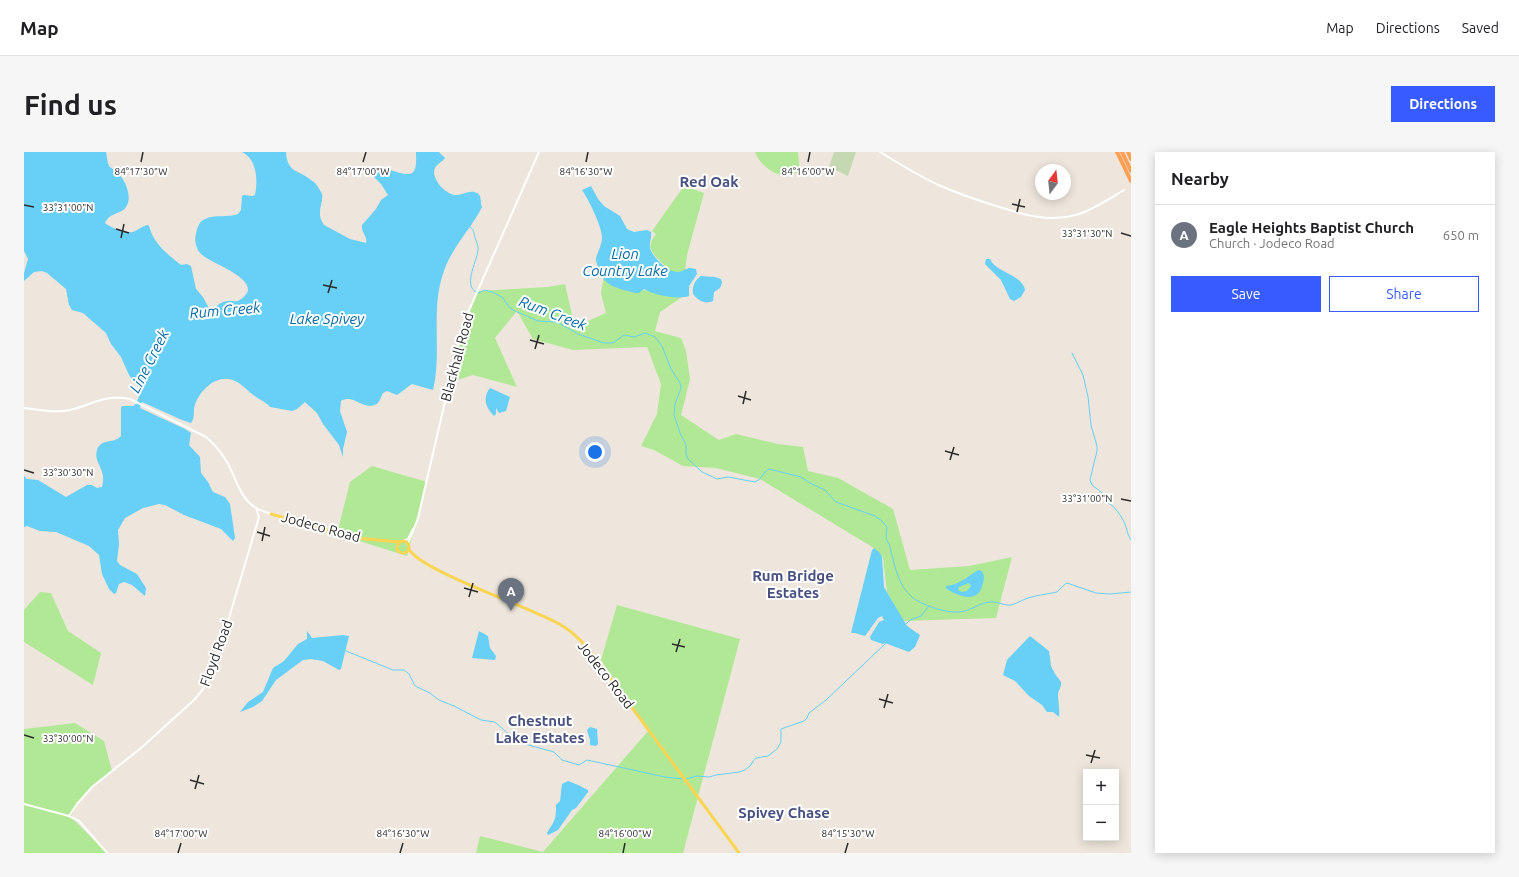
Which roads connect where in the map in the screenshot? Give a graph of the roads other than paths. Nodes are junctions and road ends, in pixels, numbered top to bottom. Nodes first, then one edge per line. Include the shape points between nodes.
1 (539, 152) edge
2 (880, 152) edge
3 (1117, 152) edge
4 (1122, 152) edge
5 (1128, 152) edge
6 (1131, 159) edge
7 (1131, 171) edge
8 (1131, 181) edge
9 (1124, 190) dead end
10 (24, 408) edge
11 (256, 508) junction
12 (271, 514) joint
13 (416, 525) junction
14 (372, 540) junction
15 (401, 541) junction
16 (408, 544) junction
17 (397, 548) junction
18 (409, 549) junction
19 (404, 553) junction
20 (421, 560) junction
21 (24, 804) edge
22 (69, 816) junction
23 (107, 853) edge
24 (739, 853) edge

1 - 13 street, Blackhall Road via 463,323
2 - 9 street via 940,186 1034,217 1076,215
3 - 8 highway
4 - 7 highway
5 - 6 highway
10 - 11 street via 62,411 108,397 119,397 142,404 198,432 212,442 222,454 242,494
11 - 12 street
11 - 22 street, Floyd Road via 259,517 243,572 216,659 203,689 145,744 92,787
12 - 14 main road, Jodeco Road via 355,538
13 - 15 street, Blackhall Road via 408,539
13 - 16 street, Blackhall Road
14 - 15 main road, Jodeco Road
14 - 17 main road, Jodeco Road via 392,544
15 - 16 main road
15 - 17 main road
16 - 18 main road
17 - 19 main road
18 - 19 main road
18 - 20 main road, Jodeco Road
19 - 20 main road, Jodeco Road
20 - 24 main road, Jodeco Road via 471,585 549,618 574,634 594,656
21 - 22 street
22 - 23 street via 80,821

